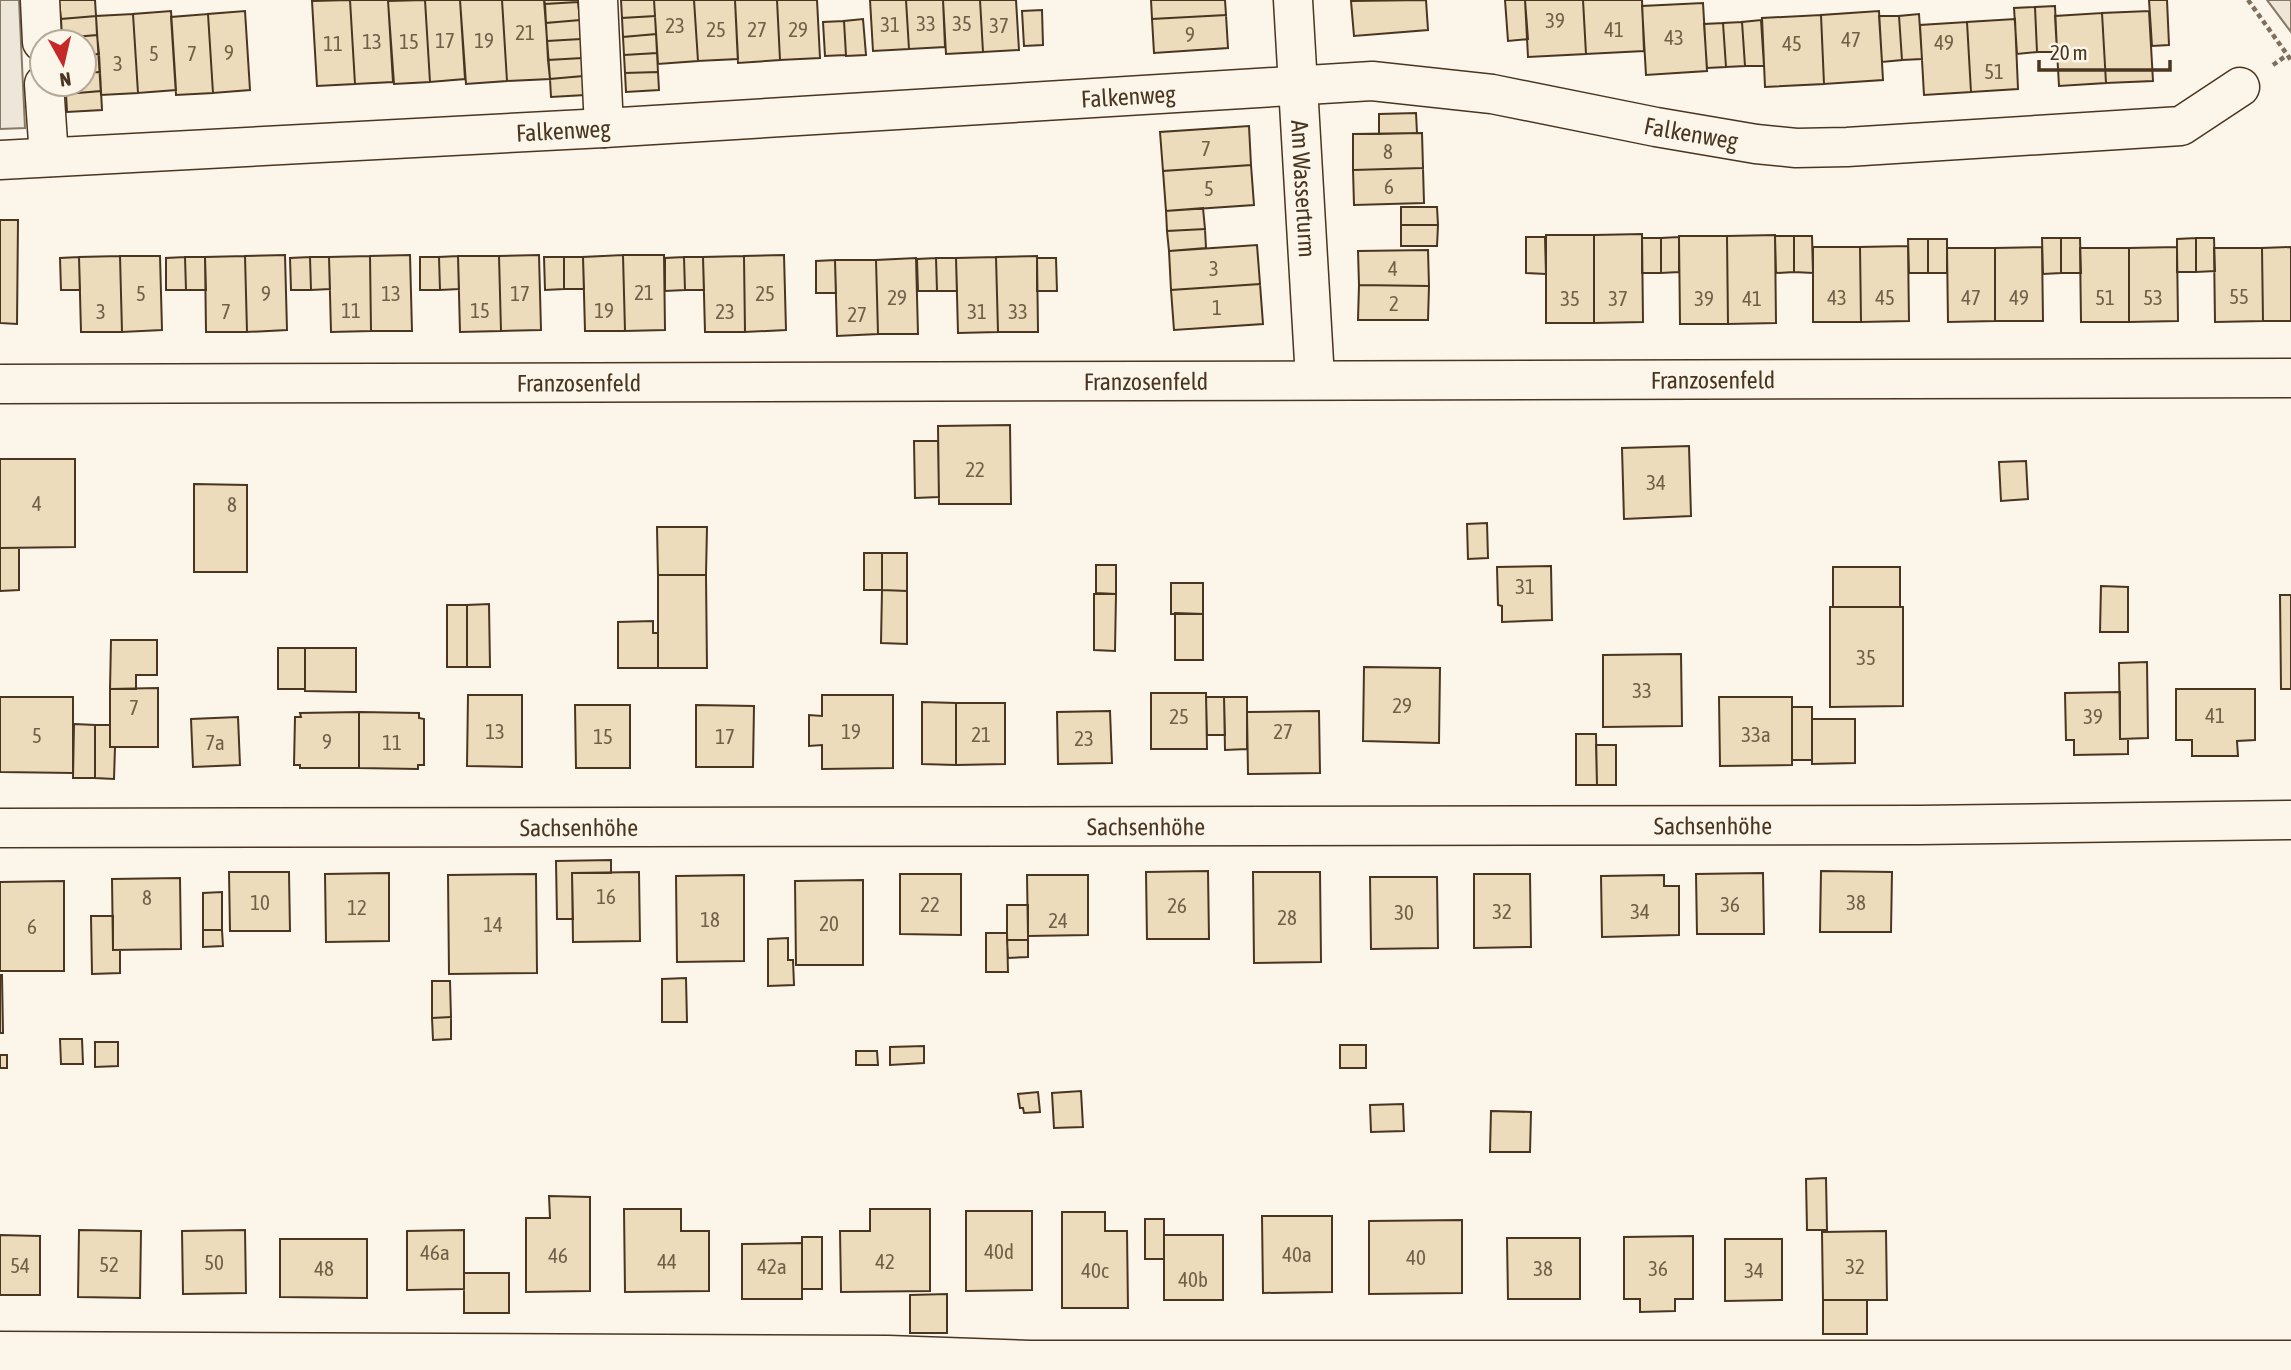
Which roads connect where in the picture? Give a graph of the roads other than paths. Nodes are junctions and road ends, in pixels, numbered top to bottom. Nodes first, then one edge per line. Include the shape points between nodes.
1 (40, 0) edge
2 (598, 0) edge
3 (1293, 0) edge
4 (41, 28) edge
5 (1299, 84) junction
6 (2240, 87) dead end
7 (45, 98) edge
8 (604, 128) junction
9 (49, 157) junction
10 (0, 160) edge
11 (2291, 378) edge
12 (1315, 379) junction
13 (0, 383) edge
14 (2291, 820) edge
15 (0, 828) edge
16 (0, 1351) edge
17 (2291, 1360) edge
18 (1029, 1365) edge

1 - 4 street
2 - 8 street
3 - 5 street, Am Wasserturm
5 - 6 street, Falkenweg via 1372,81 1492,94 1656,127 1796,148 2181,126
5 - 8 street, Falkenweg
5 - 12 street, Am Wasserturm
7 - 9 street
8 - 9 street, Falkenweg
9 - 10 street, Falkenweg
11 - 12 street, Franzosenfeld
12 - 13 street, Franzosenfeld
14 - 15 street, Sachsenhöhe via 1905,825
16 - 18 street via 888,1355
17 - 18 street

